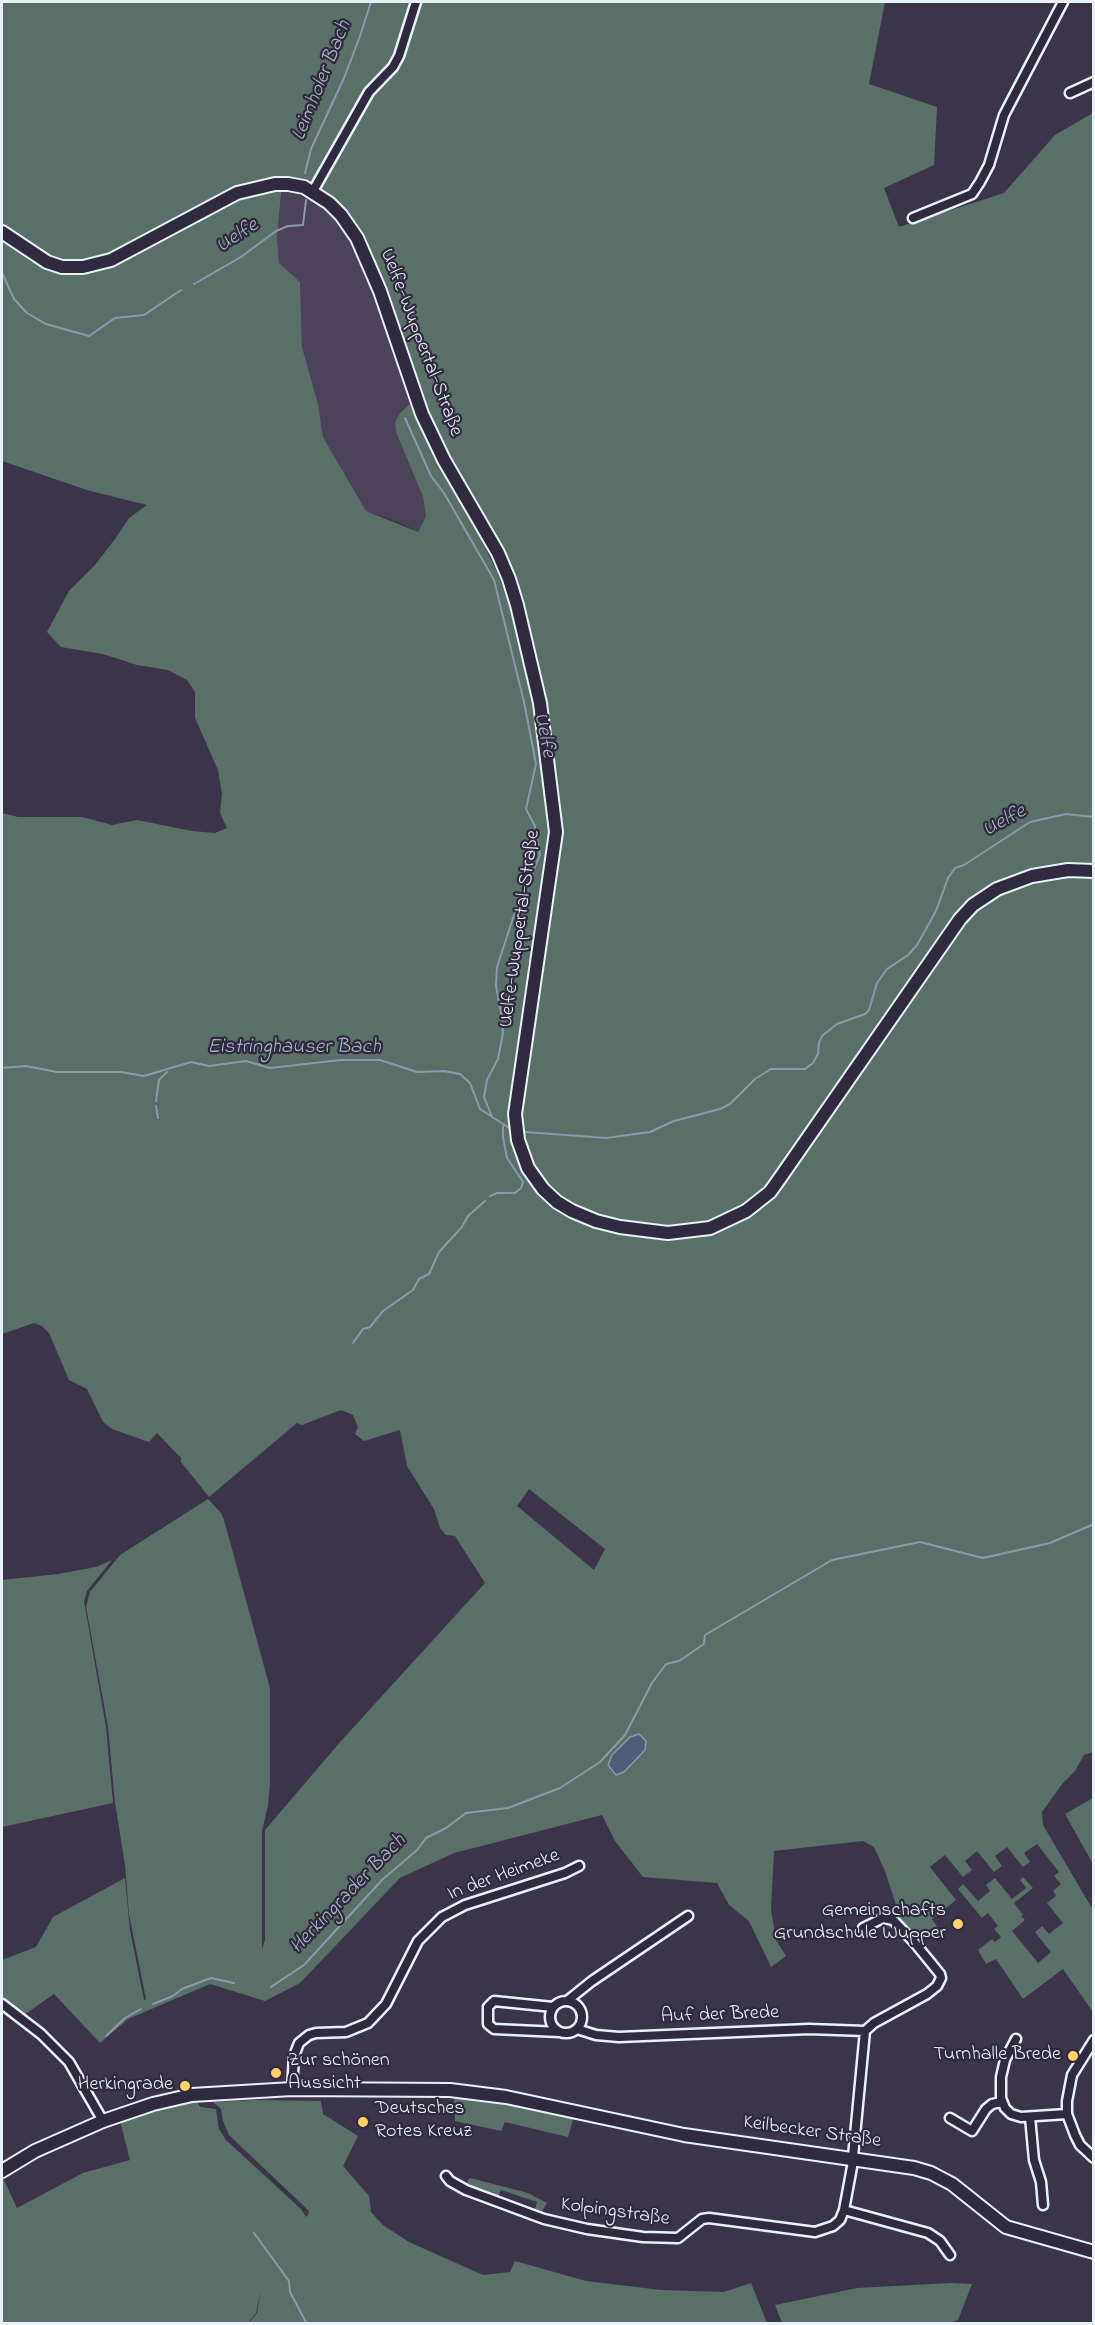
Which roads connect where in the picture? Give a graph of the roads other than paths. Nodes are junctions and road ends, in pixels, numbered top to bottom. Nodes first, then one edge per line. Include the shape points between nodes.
1 (416, 2) edge
2 (1063, 2) edge
3 (1094, 82) edge
4 (1070, 93) dead end
5 (313, 191) junction
6 (913, 218) dead end
7 (2, 232) edge
8 (1094, 871) edge
9 (579, 1866) dead end
10 (688, 1916) dead end
11 (863, 1928) dead end
12 (567, 2001) junction
13 (2, 2004) edge
14 (553, 2007) junction
15 (577, 2029) junction
16 (865, 2031) junction
17 (559, 2032) junction
18 (1016, 2039) dead end
19 (1094, 2040) edge
20 (292, 2089) junction
21 (1002, 2102) junction
22 (1067, 2114) junction
23 (1030, 2117) junction
24 (950, 2118) dead end
25 (103, 2121) junction
26 (1094, 2158) edge
27 (853, 2159) junction
28 (2, 2171) edge
29 (446, 2176) dead end
30 (1043, 2205) dead end
31 (844, 2210) junction
32 (1094, 2252) edge
33 (950, 2255) dead end

1 - 5 street via 399,56 369,92
2 - 6 street via 1004,114 989,165 972,194
3 - 4 street
5 - 7 main road, Uelfe-Wuppertal-Straße via 275,184 237,193 118,257 83,267 47,262
5 - 8 main road, Uelfe-Wuppertal-Straße via 341,215 364,250 422,414 498,553 522,625 540,703 556,832 518,1083 516,1121 524,1161 535,1180 557,1202 596,1221 657,1232 701,1230 746,1211 770,1192 973,905 998,889 1032,876 1068,870
9 - 20 street, In der Heimeke via 465,1905 442,1917 418,1941 386,2004 368,2024 346,2032 316,2033 299,2043
10 - 12 street, Auf der Brede
11 - 16 street via 891,1918 940,1976 938,1984 927,1994
12 - 14 street, Auf der Brede
12 - 15 street via 581,2012
13 - 25 street via 69,2062
14 - 17 street via 550,2022
14 - 17 street, Auf der Brede via 494,2001 488,2007 488,2024 494,2029
15 - 16 street, Auf der Brede via 619,2037 809,2029
15 - 17 street, Auf der Brede
16 - 27 street
18 - 21 street via 1002,2069
19 - 22 street via 1069,2084
20 - 25 main road via 192,2096
20 - 27 main road, Keilbecker Straße via 450,2090 506,2097 684,2135
21 - 23 street via 1011,2114
21 - 24 street via 986,2109 972,2131
22 - 23 street
22 - 26 street via 1080,2145
23 - 30 street
25 - 28 main road via 35,2151
27 - 31 street
27 - 32 main road, Keilbecker Straße via 931,2173 958,2188 1006,2227
29 - 31 street, Kolpingstraße via 466,2190 544,2219 665,2240 682,2237 702,2219 709,2218 820,2231 836,2224
31 - 33 street via 928,2234 940,2241

